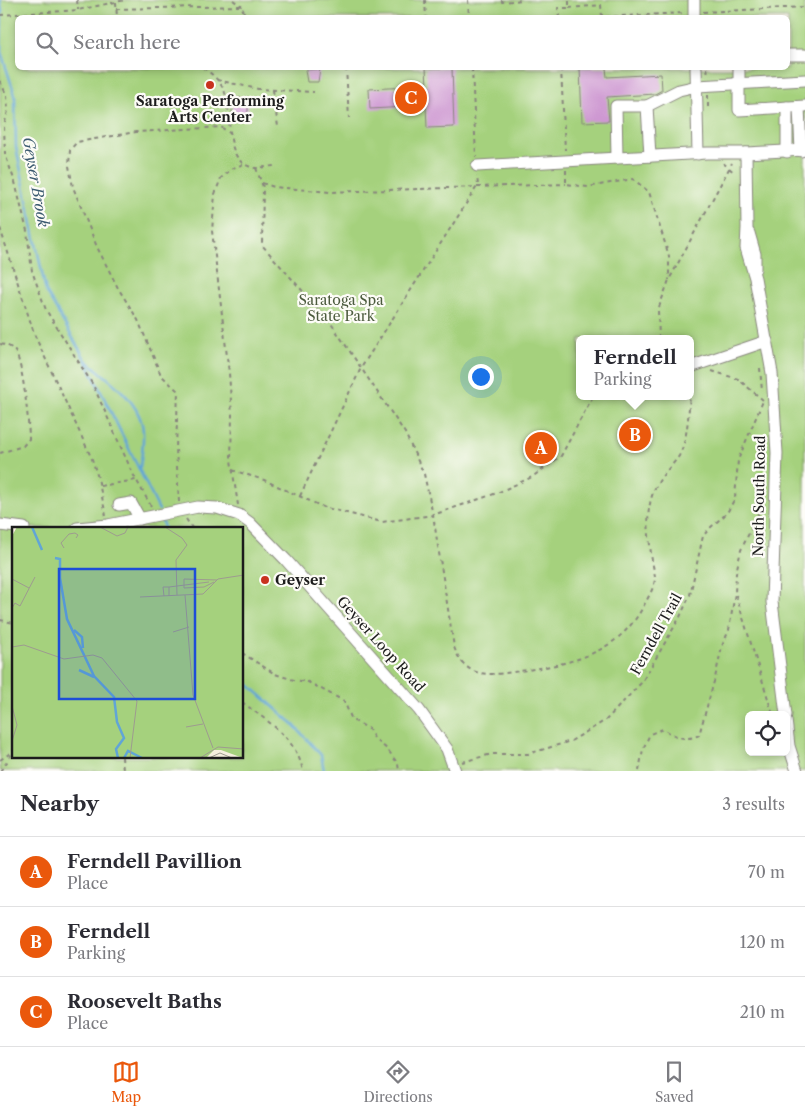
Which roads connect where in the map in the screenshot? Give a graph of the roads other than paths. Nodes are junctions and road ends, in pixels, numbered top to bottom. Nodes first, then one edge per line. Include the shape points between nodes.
1 (694, 0) edge
2 (694, 15) edge
3 (805, 55) edge
4 (790, 56) edge
5 (696, 70) edge
6 (739, 70) edge
7 (805, 80) edge
8 (739, 83) junction
9 (697, 86) junction
10 (648, 106) junction
11 (802, 106) edge
12 (787, 107) junction
13 (803, 150) edge
14 (787, 152) junction
15 (746, 153) junction
16 (698, 154) junction
17 (650, 156) junction
18 (618, 158) junction
19 (477, 167) road end
20 (767, 342) junction
21 (694, 365) edge
22 (119, 504) dead end
23 (140, 518) junction
24 (0, 525) edge
25 (16, 527) edge
26 (88, 527) edge
27 (786, 711) edge
28 (790, 749) edge
29 (454, 768) edge
30 (797, 771) edge

1 - 2 street
3 - 4 street
5 - 9 street
6 - 8 street
7 - 8 street
8 - 9 street
8 - 12 street via 739,110
9 - 10 street via 679,90
9 - 16 street
10 - 17 street
10 - 18 street via 616,106
11 - 12 street
11 - 13 street
12 - 14 street
13 - 14 street
14 - 15 street
15 - 16 street
15 - 20 street, North South Road via 748,228 755,254 755,278
16 - 17 street
17 - 18 street
18 - 19 street
20 - 21 street
20 - 27 street, North South Road via 777,453 772,602
22 - 23 street via 131,502
23 - 26 street, Geyser Loop Road
23 - 29 street, Geyser Loop Road via 198,507 217,508 239,515 250,523 262,544 419,710 447,749
24 - 25 street
28 - 30 street

